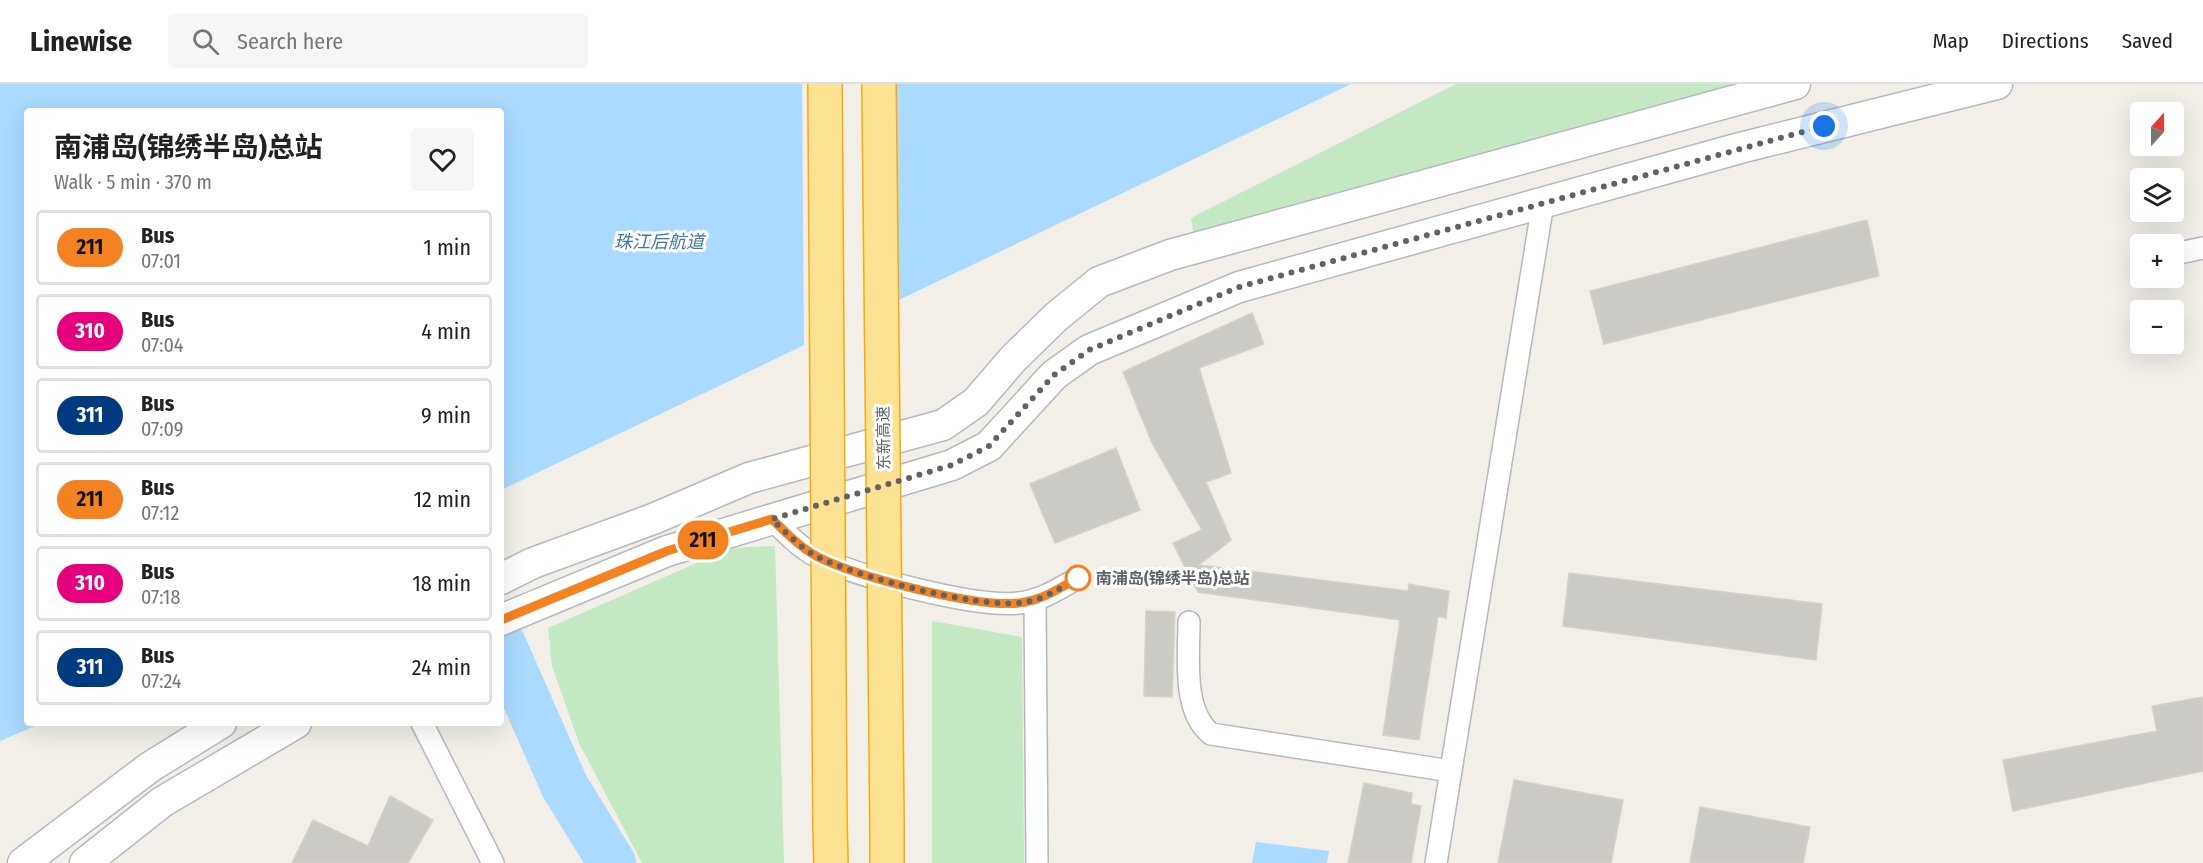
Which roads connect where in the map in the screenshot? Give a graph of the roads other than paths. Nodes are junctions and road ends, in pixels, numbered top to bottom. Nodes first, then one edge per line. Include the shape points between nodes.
1 (825, 84) edge
2 (879, 84) edge
3 (1795, 84) edge
4 (1996, 84) edge
5 (1543, 202) junction
6 (2203, 248) edge
7 (2184, 252) edge
8 (772, 519) junction
9 (504, 578) edge
10 (1078, 578) dead end
11 (1035, 599) junction
12 (504, 619) edge
13 (1189, 622) dead end
14 (216, 726) edge
15 (291, 726) edge
16 (424, 726) edge
17 (1451, 771) junction
18 (23, 863) edge
19 (85, 863) edge
20 (493, 863) edge
21 (831, 863) edge
22 (887, 863) edge
23 (1037, 863) edge
24 (1436, 863) edge

1 - 21 highway, bridge
2 - 22 highway, 东新高速, bridge
3 - 9 street via 1170,255 1099,282 1022,350 976,402 943,425 749,478
4 - 5 street
5 - 8 street via 1239,287 1089,350 1054,375 989,446 952,465
5 - 17 street
6 - 7 street
8 - 11 street via 818,557 852,570 970,601 1020,603
8 - 12 street via 667,551
10 - 11 street
11 - 23 street
13 - 17 street via 1190,685 1202,726 1211,734
14 - 18 street via 150,767
15 - 19 street via 162,802
16 - 20 street
17 - 24 street

